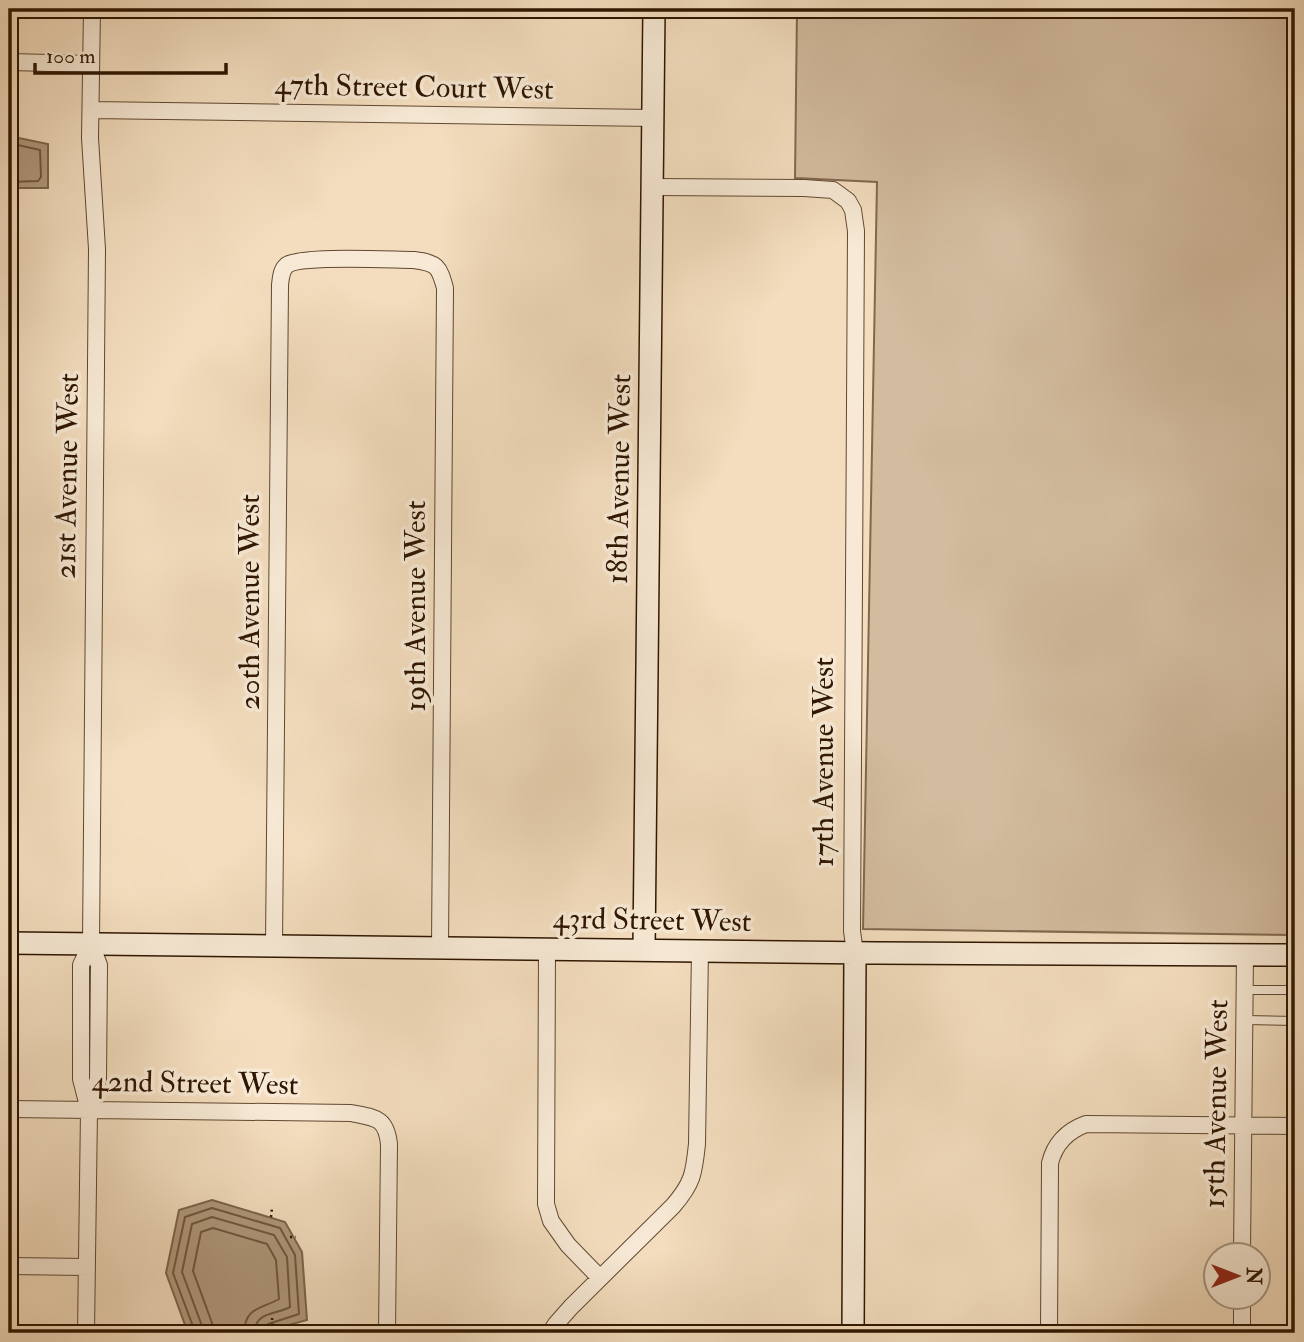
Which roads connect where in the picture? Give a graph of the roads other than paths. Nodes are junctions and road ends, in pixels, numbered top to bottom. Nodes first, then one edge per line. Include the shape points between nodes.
1 (92, 9) edge
2 (654, 9) edge
3 (9, 62) edge
4 (91, 64) junction
5 (91, 110) junction
6 (653, 118) junction
7 (653, 187) junction
8 (291, 263) joint
9 (9, 943) edge
10 (91, 944) junction
11 (274, 946) junction
12 (440, 947) junction
13 (547, 949) junction
14 (644, 950) junction
15 (700, 950) junction
16 (855, 953) junction
17 (1245, 954) junction
18 (1295, 955) edge
19 (1245, 990) junction
20 (1295, 990) edge
21 (1245, 1020) junction
22 (1295, 1021) edge
23 (9, 1109) edge
24 (89, 1110) junction
25 (1244, 1125) junction
26 (1295, 1126) edge
27 (1242, 1240) edge
28 (9, 1266) edge
29 (87, 1267) junction
30 (600, 1278) junction
31 (1242, 1310) edge
32 (86, 1333) edge
33 (387, 1333) edge
34 (550, 1333) edge
35 (853, 1333) edge
36 (1049, 1333) edge
37 (1242, 1333) edge

1 - 4 street, 21st Avenue West
2 - 6 street, 18th Avenue West
3 - 4 street
4 - 5 street, 21st Avenue West
5 - 6 street, 47th Street Court West
5 - 10 street, 21st Avenue West via 97,249
6 - 7 street, 18th Avenue West
7 - 14 street, 18th Avenue West
7 - 16 street, 17th Avenue West via 834,190 853,210
8 - 11 street, 20th Avenue West via 282,271 279,285
8 - 12 street, 19th Avenue West via 312,259 431,262 441,271 445,288
9 - 10 street, 43rd Street West
10 - 11 street, 43rd Street West
10 - 24 street, 21st Avenue West via 99,965 98,1080
11 - 12 street, 43rd Street West
12 - 13 street, 43rd Street West
13 - 14 street, 43rd Street West
13 - 30 street via 546,1204 551,1221 568,1245
14 - 15 street, 43rd Street West
15 - 16 street, 43rd Street West
15 - 30 street via 693,1175 685,1193
16 - 17 street, 43rd Street West
16 - 35 street, 17th Avenue West
17 - 18 street, 43rd Street West
17 - 19 street, 15th Avenue West
19 - 20 lane
19 - 21 street, 15th Avenue West
21 - 22 lane
21 - 25 street, 15th Avenue West
23 - 24 street, 42nd Street West
24 - 29 street, 21st Avenue West
24 - 33 street, 42nd Street West via 351,1113 380,1121 388,1130 389,1144
25 - 26 street
25 - 27 street, 15th Avenue West
25 - 36 street via 1086,1124 1066,1134 1051,1159
28 - 29 street
29 - 32 street, 21st Avenue West
30 - 34 street
31 - 37 street

